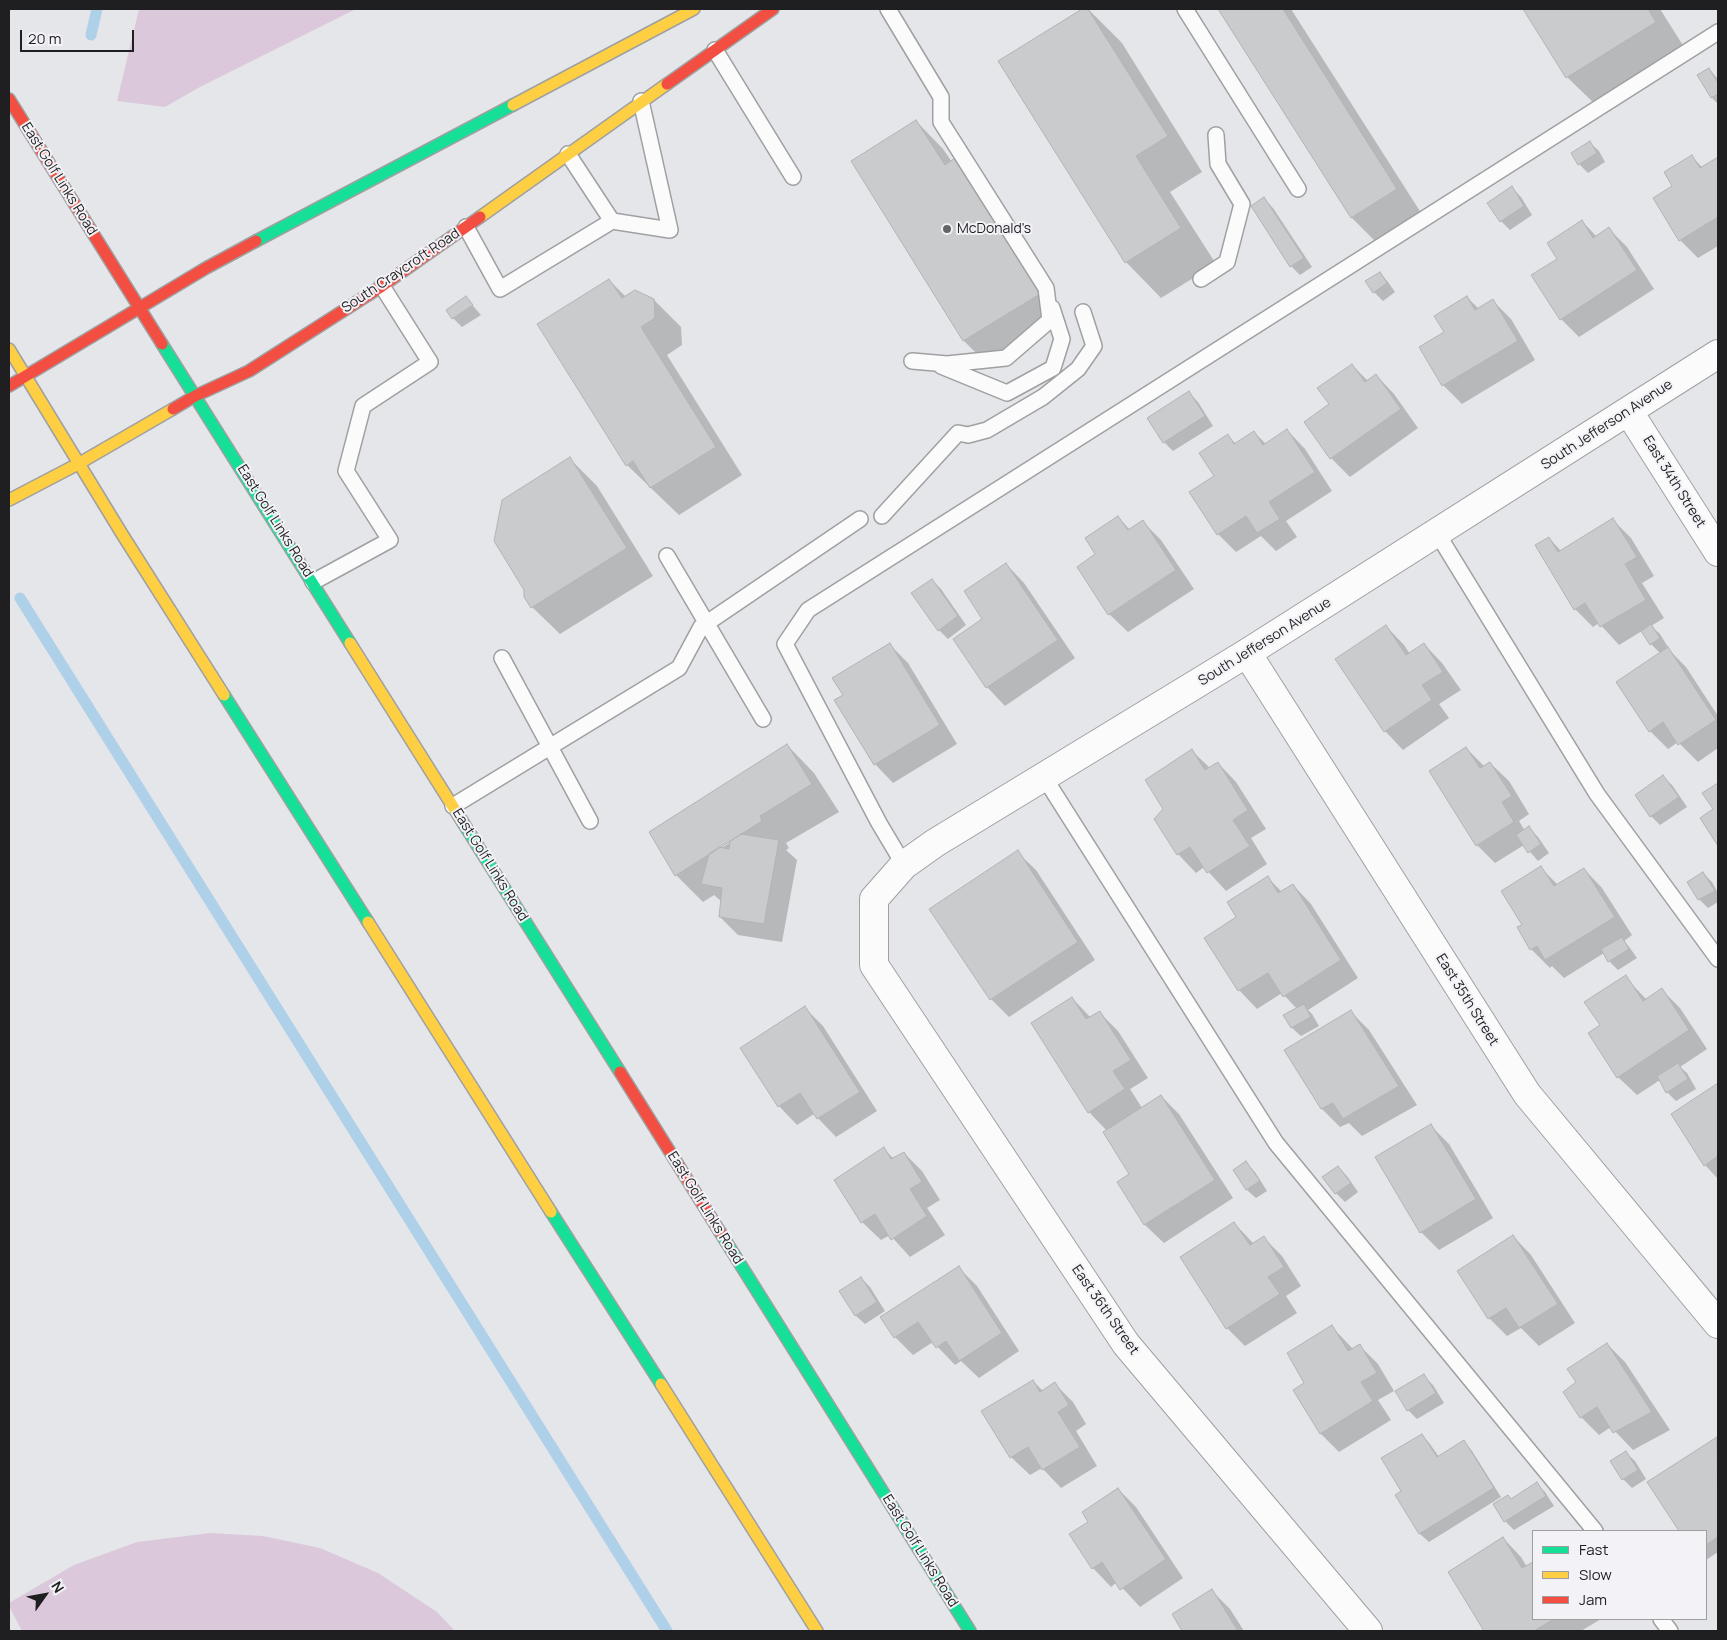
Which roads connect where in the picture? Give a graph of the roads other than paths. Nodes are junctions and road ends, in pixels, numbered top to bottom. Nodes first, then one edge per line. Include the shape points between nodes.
1 (694, 9) edge
2 (773, 9) edge
3 (888, 9) edge
4 (1185, 9) edge
5 (1718, 32) edge
6 (714, 50) junction
7 (9, 99) edge
8 (641, 102) junction
9 (1216, 134) dead end
10 (568, 154) junction
11 (793, 177) dead end
12 (1298, 189) dead end
13 (612, 221) junction
14 (466, 227) junction
15 (1202, 279) dead end
16 (382, 286) junction
17 (1046, 288) junction
18 (140, 307) junction
19 (1083, 312) dead end
20 (9, 350) edge
21 (1718, 354) edge
22 (912, 361) dead end
23 (935, 363) junction
24 (25, 376) junction
25 (9, 386) edge
26 (195, 396) junction
27 (1629, 412) junction
28 (78, 464) junction
29 (9, 500) edge
30 (882, 516) dead end
31 (860, 519) dead end
32 (1437, 533) junction
33 (1718, 552) edge
34 (667, 556) dead end
35 (313, 582) junction
36 (708, 623) junction
37 (1247, 654) junction
38 (502, 658) dead end
39 (763, 719) dead end
40 (550, 747) junction
41 (1044, 777) junction
42 (453, 806) junction
43 (590, 821) dead end
44 (904, 865) junction
45 (1718, 959) edge
46 (874, 965) joint
47 (1718, 1324) edge
48 (1594, 1530) edge
49 (1662, 1620) edge
50 (817, 1631) edge
51 (970, 1631) edge
52 (1368, 1631) edge
53 (1670, 1631) edge

1 - 18 main road via 206,268
2 - 6 main road, South Craycroft Road
3 - 17 lane via 941,97 941,122
4 - 12 lane
5 - 44 lane via 808,610 785,644
6 - 8 main road, South Craycroft Road
6 - 11 lane
7 - 18 main road, East Golf Links Road
8 - 10 main road, South Craycroft Road
8 - 13 lane via 670,230
9 - 15 lane via 1218,164 1242,204 1227,262
10 - 13 lane
10 - 14 main road, South Craycroft Road
13 - 14 lane via 500,289
14 - 16 main road, South Craycroft Road
16 - 26 main road, South Craycroft Road via 250,371
16 - 35 lane via 430,362 363,406 346,471 390,540
17 - 23 lane via 1050,320 1006,358
17 - 23 lane via 1062,339 1053,368 1007,393
18 - 24 main road
18 - 26 main road, East Golf Links Road
19 - 30 lane via 1094,346 1078,369 1043,397 988,430 968,435 958,433
20 - 24 main road
21 - 27 street, South Jefferson Avenue
22 - 23 lane
24 - 25 main road
24 - 28 main road
26 - 28 main road, South Craycroft Road
26 - 35 main road, East Golf Links Road
27 - 32 street, South Jefferson Avenue
27 - 33 street, East 34th Street
28 - 29 main road, South Craycroft Road
28 - 50 main road
31 - 36 lane
32 - 37 street, South Jefferson Avenue
32 - 45 lane via 1597,794
34 - 36 lane
35 - 42 main road, East Golf Links Road
36 - 39 lane
36 - 40 lane via 701,627 679,668
37 - 41 street, South Jefferson Avenue
37 - 47 street, East 35th Street via 1527,1094
38 - 40 lane
40 - 42 lane
40 - 43 lane
41 - 44 street, South Jefferson Avenue
41 - 48 lane via 1276,1143
42 - 51 main road, East Golf Links Road
44 - 46 street, South Jefferson Avenue via 874,899
46 - 52 street, East 36th Street via 1126,1344
49 - 53 lane

